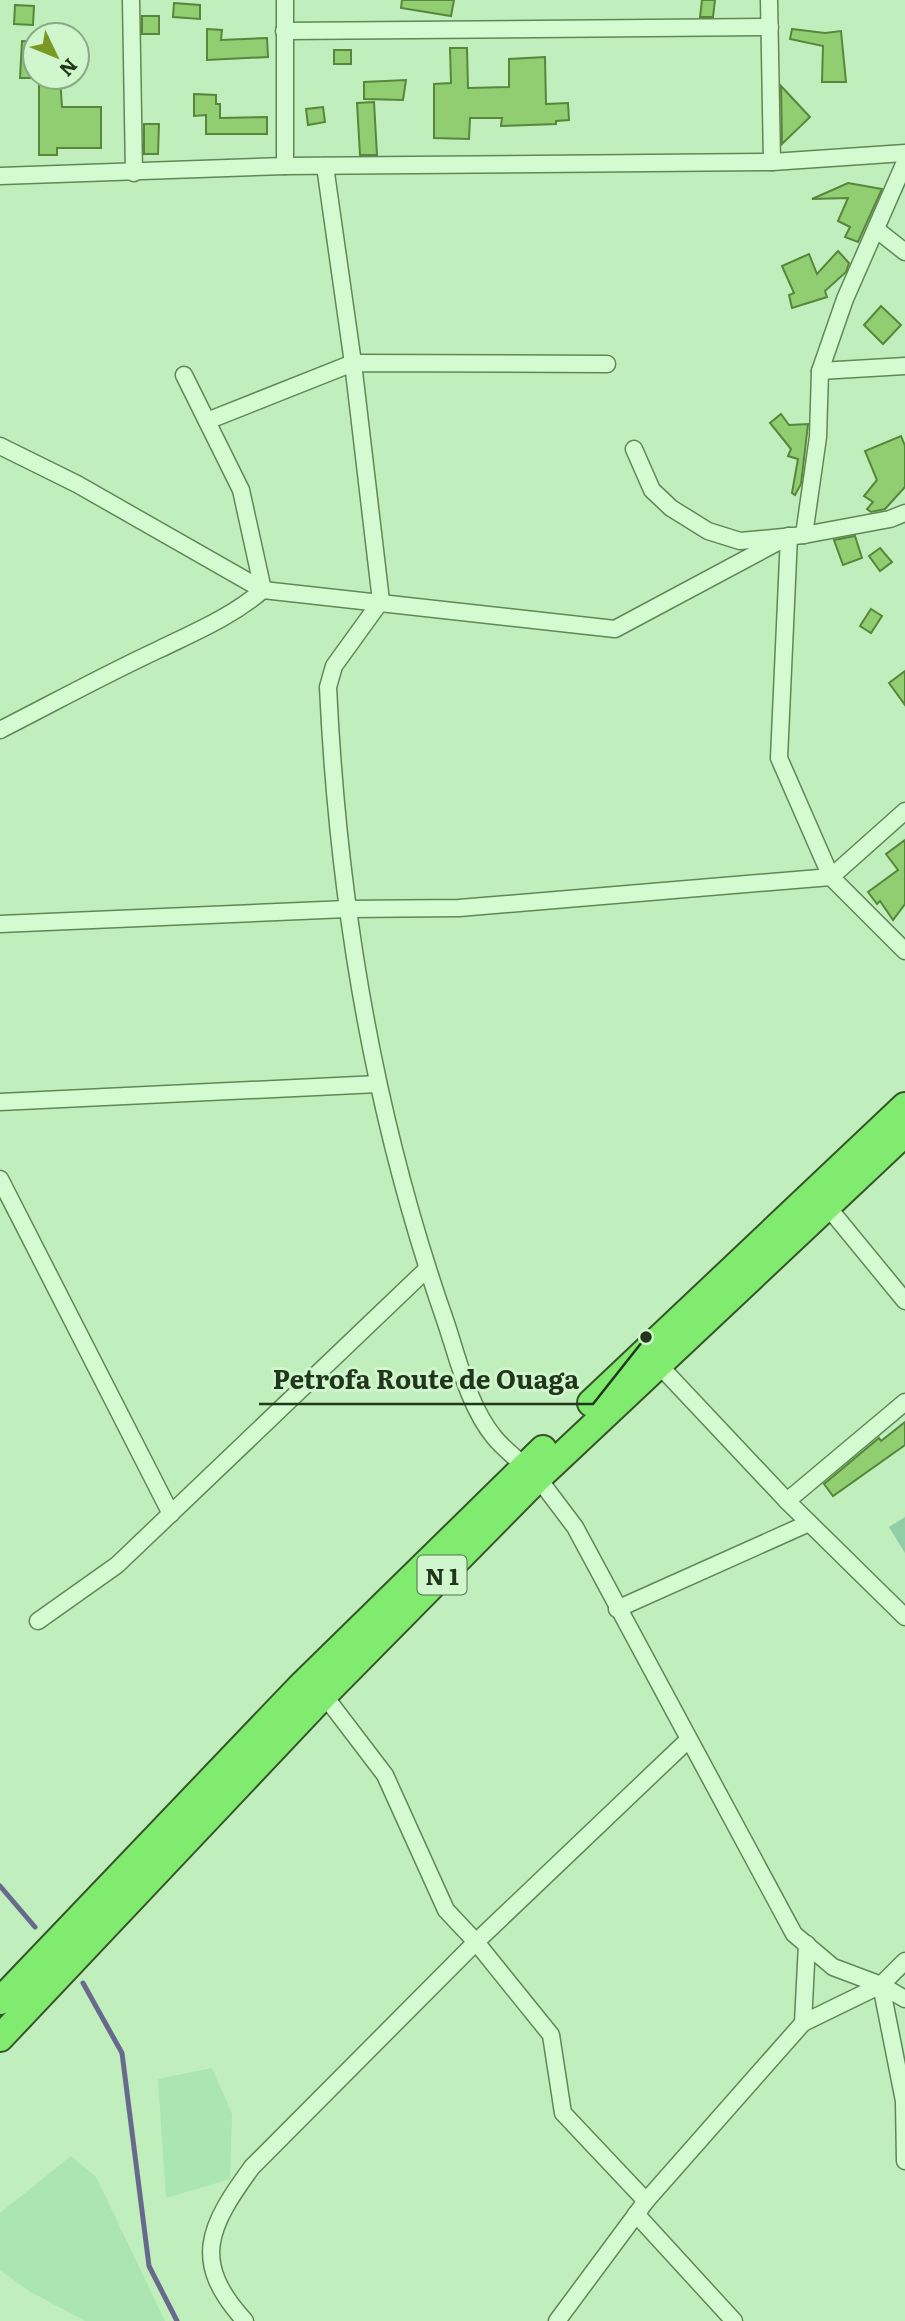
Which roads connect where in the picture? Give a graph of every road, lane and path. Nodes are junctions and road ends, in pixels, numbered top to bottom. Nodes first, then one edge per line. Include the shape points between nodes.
1 (131, 0) edge
2 (285, 0) edge
3 (769, 0) edge
4 (770, 27) junction
5 (284, 31) junction
6 (905, 153) edge
7 (772, 162) junction
8 (905, 162) edge
9 (285, 166) junction
10 (326, 166) junction
11 (134, 173) junction
12 (0, 176) edge
13 (877, 230) junction
14 (905, 251) edge
15 (353, 363) junction
16 (607, 364) dead end
17 (905, 366) edge
18 (820, 371) junction
19 (184, 374) dead end
20 (207, 421) junction
21 (0, 446) edge
22 (634, 449) dead end
23 (905, 513) edge
24 (796, 535) junction
25 (263, 590) junction
26 (381, 601) junction
27 (0, 730) edge
28 (905, 811) edge
29 (831, 877) junction
30 (347, 909) junction
31 (0, 924) edge
32 (905, 951) edge
33 (378, 1084) junction
34 (0, 1102) edge
35 (905, 1106) edge
36 (905, 1133) edge
37 (0, 1178) edge
38 (827, 1206) junction
39 (427, 1269) junction
40 (905, 1301) edge
41 (660, 1365) junction
42 (611, 1397) junction
43 (905, 1402) edge
44 (531, 1472) junction
45 (787, 1501) junction
46 (170, 1514) junction
47 (809, 1523) junction
48 (617, 1609) junction
49 (905, 1617) edge
50 (38, 1621) dead end
51 (324, 1695) junction
52 (688, 1740) junction
53 (476, 1942) junction
54 (807, 1944) junction
55 (905, 1961) edge
56 (881, 1985) junction
57 (905, 1999) edge
58 (0, 2001) edge
59 (803, 2024) junction
60 (0, 2038) edge
61 (905, 2161) edge
62 (641, 2207) junction
63 (245, 2321) edge
64 (557, 2321) edge
65 (734, 2321) edge

1 - 11 street
2 - 5 street
3 - 4 street
4 - 5 street
4 - 7 street
5 - 9 street
6 - 7 street
7 - 10 street
8 - 13 street
9 - 10 street
9 - 11 street
10 - 15 street
11 - 12 street
13 - 14 street
13 - 18 street via 845,299
15 - 16 street
15 - 20 street
15 - 26 street
17 - 18 street
18 - 24 street via 818,437
19 - 20 street
20 - 25 street via 241,490
21 - 25 street via 77,484
22 - 24 street via 652,490 708,531 740,541
23 - 24 street
24 - 26 street via 615,629
24 - 29 street via 779,758
25 - 26 street
25 - 27 street via 200,632
26 - 30 street via 334,666 328,687
28 - 29 street
29 - 30 street via 459,908
29 - 32 street
30 - 31 street
30 - 33 street
33 - 34 street
33 - 39 street
35 - 42 highway, N 1
36 - 38 highway, N 1
37 - 46 street
38 - 40 street
38 - 41 highway, N 1
39 - 44 street via 475,1405 494,1437
39 - 46 street
41 - 42 highway, N 1
41 - 45 street
42 - 44 highway, N 1
43 - 45 street
44 - 48 street via 575,1527
44 - 51 highway, N 1
44 - 58 highway, N 1 via 300,1687
45 - 47 street
46 - 50 street via 117,1565
47 - 48 street
47 - 49 street
48 - 52 street
51 - 53 street via 385,1775 446,1910
51 - 60 highway, N 1
52 - 53 street
52 - 54 street via 794,1934
53 - 62 street via 551,2035 563,2113
53 - 63 street via 252,2167 233,2193 209,2249 214,2276 228,2303
54 - 56 street via 833,1967
54 - 59 street
55 - 56 street
56 - 57 street
56 - 59 street
56 - 61 street via 904,2101
59 - 62 street
62 - 64 street
62 - 65 street

